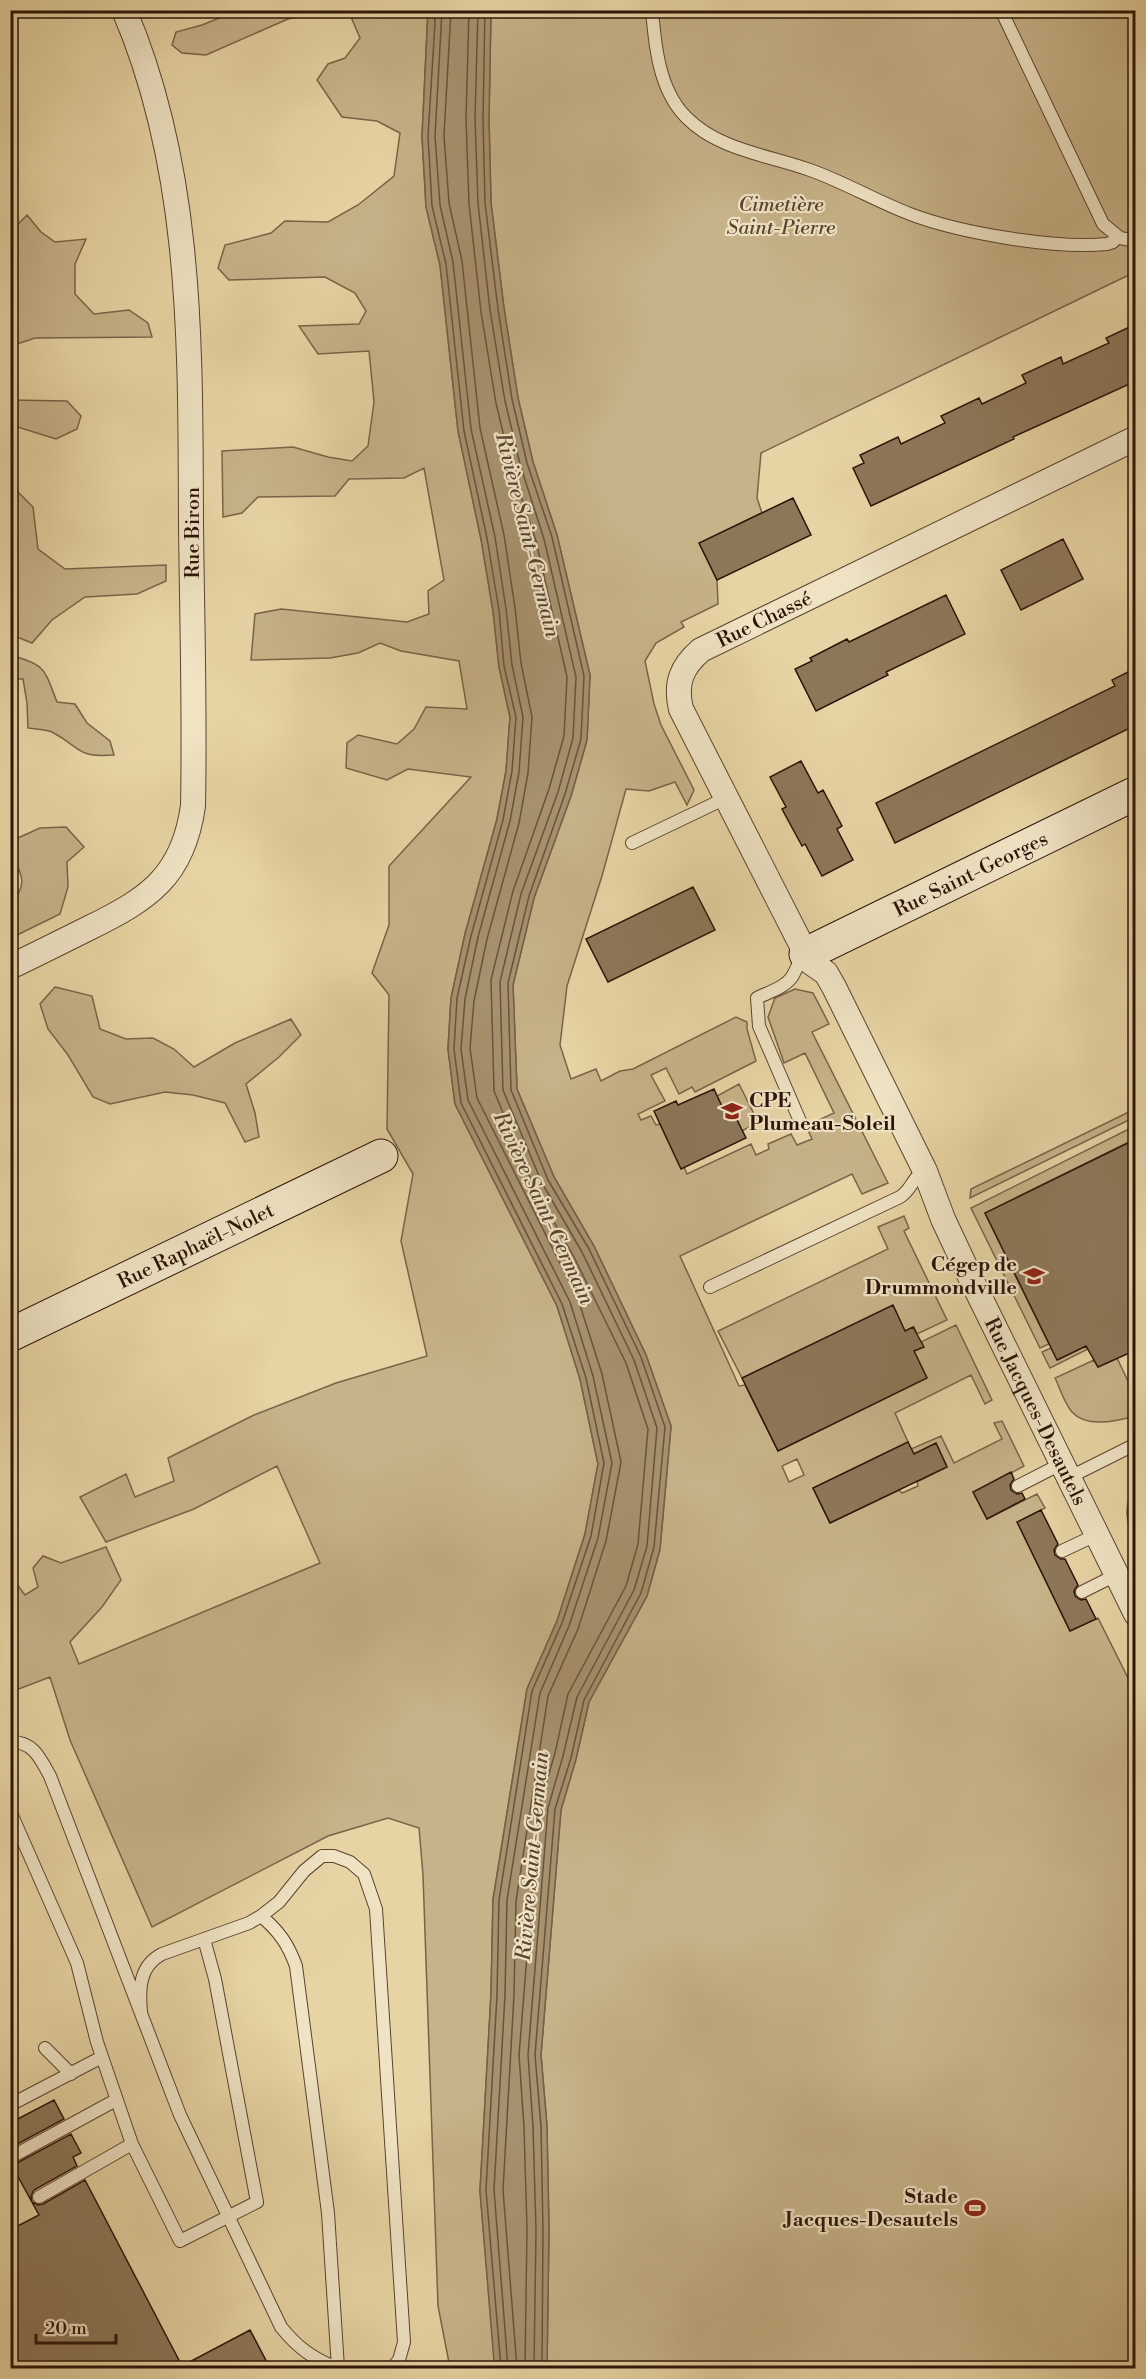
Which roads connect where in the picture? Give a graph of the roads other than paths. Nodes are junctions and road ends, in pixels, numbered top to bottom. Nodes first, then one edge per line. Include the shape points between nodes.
1 (124, 10) edge
2 (652, 10) edge
3 (1001, 10) edge
4 (1117, 236) junction
5 (1136, 241) edge
6 (1136, 438) edge
7 (1136, 793) edge
8 (726, 798) junction
9 (632, 843) dead end
10 (806, 954) junction
11 (10, 966) edge
12 (800, 1121) dead end
13 (381, 1155) dead end
14 (925, 1171) junction
15 (710, 1287) dead end
16 (10, 1335) edge
17 (1136, 1444) edge
18 (1064, 1471) junction
19 (1018, 1486) dead end
20 (1096, 1534) junction
21 (1062, 1551) dead end
22 (1116, 1575) junction
23 (1082, 1592) dead end
24 (1136, 1614) edge
25 (10, 1742) edge
26 (10, 1811) edge
27 (261, 1916) junction
28 (204, 1939) junction
29 (141, 2012) junction
30 (45, 2048) dead end
31 (102, 2057) junction
32 (71, 2074) junction
33 (117, 2100) junction
34 (10, 2105) edge
35 (132, 2144) junction
36 (15, 2155) dead end
37 (39, 2197) dead end
38 (229, 2216) junction
39 (337, 2368) edge
40 (392, 2368) edge

1 - 11 street, Rue Biron via 146,67 163,129 186,286 193,806 183,847 148,895
2 - 4 lane via 660,67 668,87 684,116 716,139 811,170 938,223 1060,243 1107,244
3 - 4 lane via 1103,224
4 - 5 lane
6 - 8 street, Rue Chassé via 701,650 690,659 679,682 681,709
7 - 10 street, Rue Saint-Georges
8 - 9 lane
8 - 10 street, Rue Chassé
10 - 12 lane via 785,984 757,998 759,1026
10 - 14 street, Rue Jacques-Desautels via 810,962 826,973
13 - 16 street, Rue Raphaël-Nolet
14 - 15 lane via 900,1197
14 - 18 street, Rue Jacques-Desautels via 943,1219
17 - 18 lane
18 - 19 lane
18 - 20 street, Rue Jacques-Desautels
20 - 21 lane
20 - 22 street, Rue Jacques-Desautels
22 - 23 lane
22 - 24 street, Rue Jacques-Desautels
25 - 29 lane via 20,1741 33,1748 50,1776
26 - 31 lane via 77,1963
27 - 28 lane
27 - 39 lane via 289,1946 296,1966 328,2213
27 - 40 lane via 322,1856 350,1862 364,1874 372,1892 404,2342 399,2360
28 - 29 lane via 152,1959 139,1988
28 - 38 lane via 257,2202
29 - 38 lane via 180,2115
30 - 32 lane
31 - 32 lane
31 - 33 lane
32 - 34 lane
33 - 35 lane
33 - 36 lane
35 - 37 lane
35 - 38 lane via 180,2241
38 - 39 lane via 281,2327 301,2349

